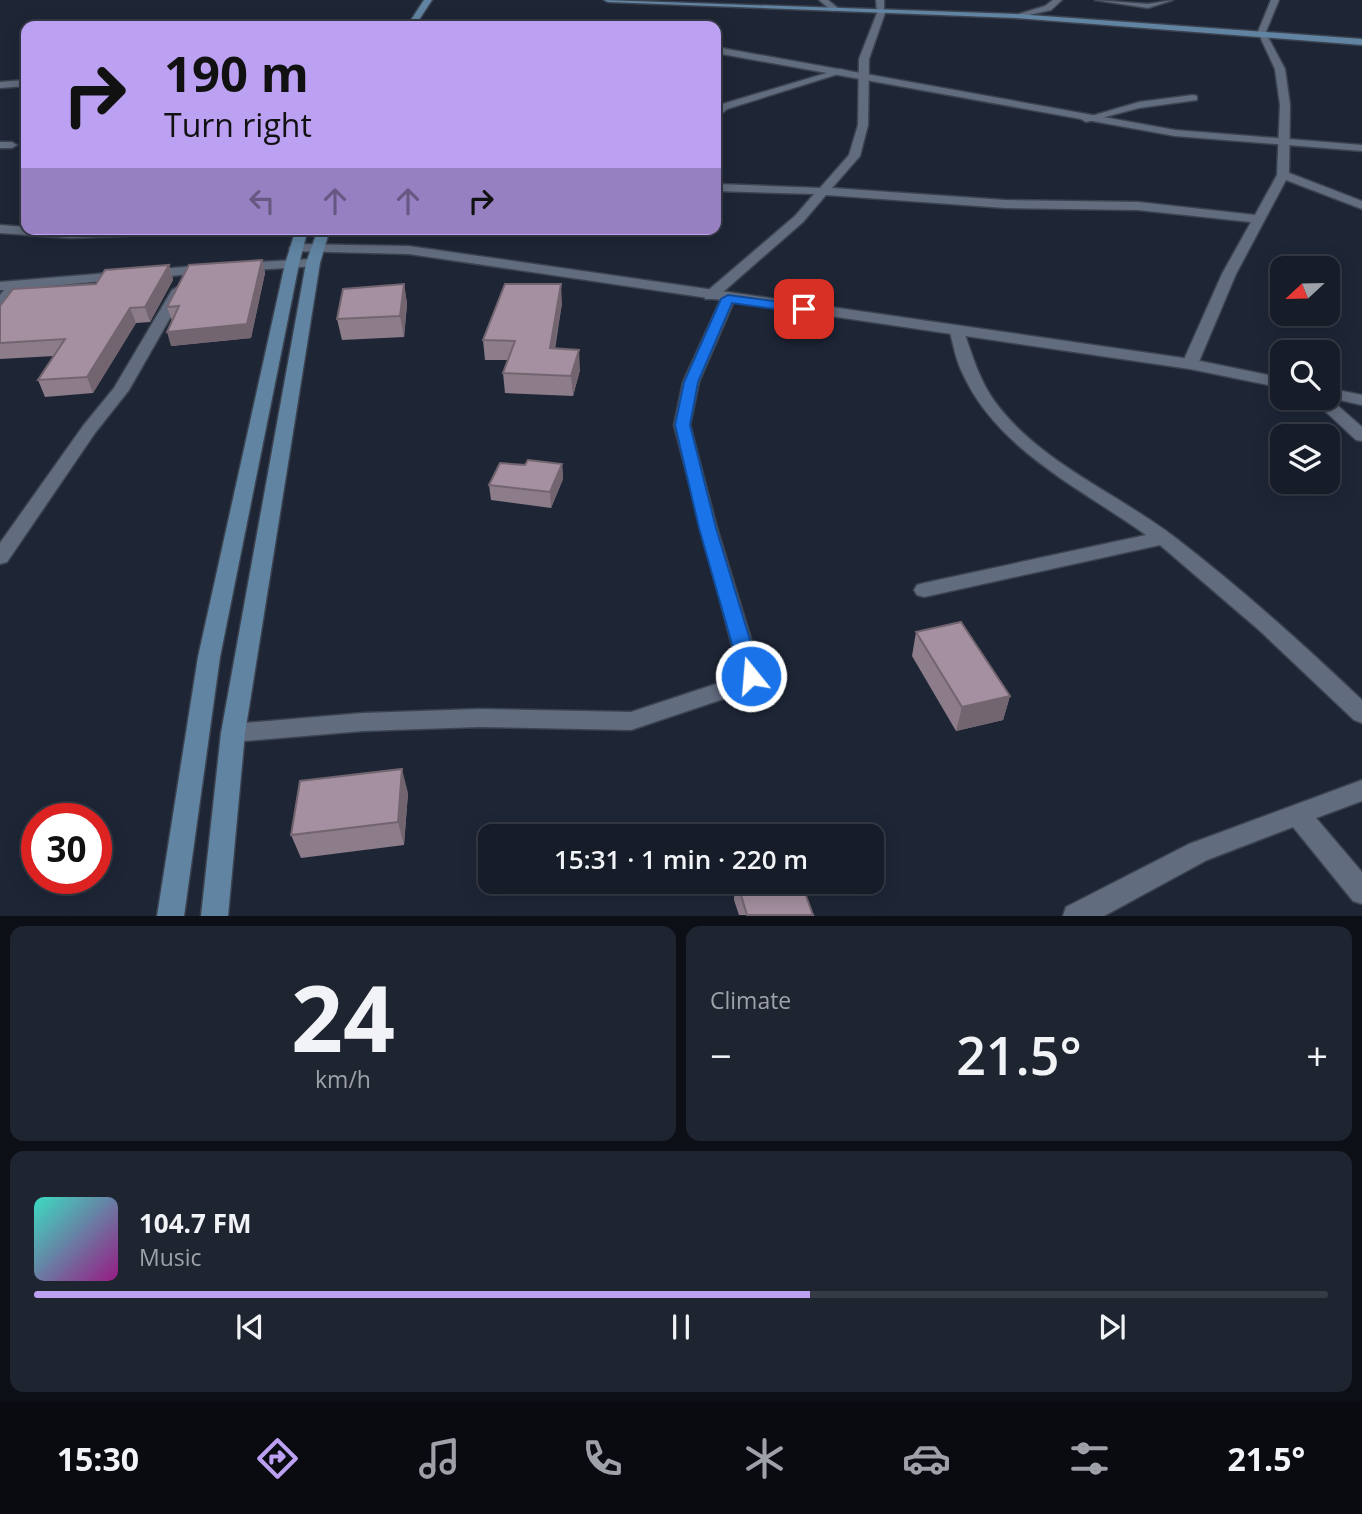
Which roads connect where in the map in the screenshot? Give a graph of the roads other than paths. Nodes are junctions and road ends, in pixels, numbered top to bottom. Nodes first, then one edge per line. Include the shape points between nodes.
1 (428, 0) edge
2 (440, 0) edge
3 (608, 0) edge
4 (823, 0) edge
5 (1058, 0) edge
6 (1099, 0) edge
7 (1169, 0) edge
8 (1275, 0) edge
9 (713, 2) edge
10 (880, 7) edge
11 (435, 9) dead end
12 (835, 9) junction
13 (1016, 16) junction
14 (414, 21) edge
15 (1263, 36) junction
16 (1362, 42) edge
17 (1362, 47) edge
18 (721, 51) edge
19 (864, 59) junction
20 (838, 70) junction
21 (864, 75) junction
22 (21, 83) edge
23 (0, 85) edge
24 (1193, 98) dead end
25 (721, 110) edge
26 (1086, 119) junction
27 (1283, 141) junction
28 (1362, 148) edge
29 (1283, 175) junction
30 (721, 187) edge
31 (821, 190) junction
32 (1362, 205) edge
33 (1260, 219) junction
34 (0, 229) edge
35 (21, 230) edge
36 (318, 246) edge
37 (297, 247) edge
38 (188, 271) junction
39 (7, 285) edge
40 (719, 298) junction
41 (0, 305) edge
42 (956, 329) junction
43 (1190, 364) junction
44 (1270, 380) edge
45 (1340, 395) edge
46 (1362, 400) edge
47 (1333, 410) edge
48 (1362, 436) edge
49 (1164, 538) junction
50 (0, 557) edge
51 (924, 590) dead end
52 (1362, 714) edge
53 (233, 733) junction
54 (1362, 790) edge
55 (1298, 815) junction
56 (1362, 891) edge
57 (1083, 913) edge
58 (170, 915) edge
59 (214, 915) edge

1 - 14 main road
2 - 11 main road
3 - 9 main road
4 - 12 street
5 - 13 street via 1048,8
6 - 7 street via 1148,5
8 - 15 street
9 - 12 main road
10 - 12 main road
10 - 13 main road
10 - 15 main road
10 - 19 street
13 - 15 main road
15 - 16 main road
15 - 17 main road
15 - 27 street via 1280,69
18 - 20 street
19 - 20 street
19 - 21 street
20 - 21 street
20 - 25 street
21 - 26 street
21 - 31 street via 863,125 854,156
22 - 23 street
24 - 26 street via 1139,105
26 - 27 street via 1175,133
27 - 28 street
27 - 29 street
29 - 32 street
29 - 33 street
30 - 31 street
31 - 33 street via 1005,204 1138,206
31 - 40 street via 799,219
33 - 43 street via 1229,274
34 - 35 street
36 - 37 street
36 - 40 street via 409,250
36 - 53 main road
37 - 38 street
37 - 58 main road via 209,657
38 - 39 street
38 - 50 street via 121,390
39 - 41 street
40 - 42 street
40 - 53 street via 682,425 751,676 748,682 631,721 479,718
42 - 43 street
42 - 49 street via 964,360 984,397 1022,444
43 - 44 street
45 - 46 street
47 - 48 street
49 - 51 street
49 - 52 street via 1255,611
53 - 59 main road
54 - 55 street
55 - 56 street
55 - 57 street via 1198,852

